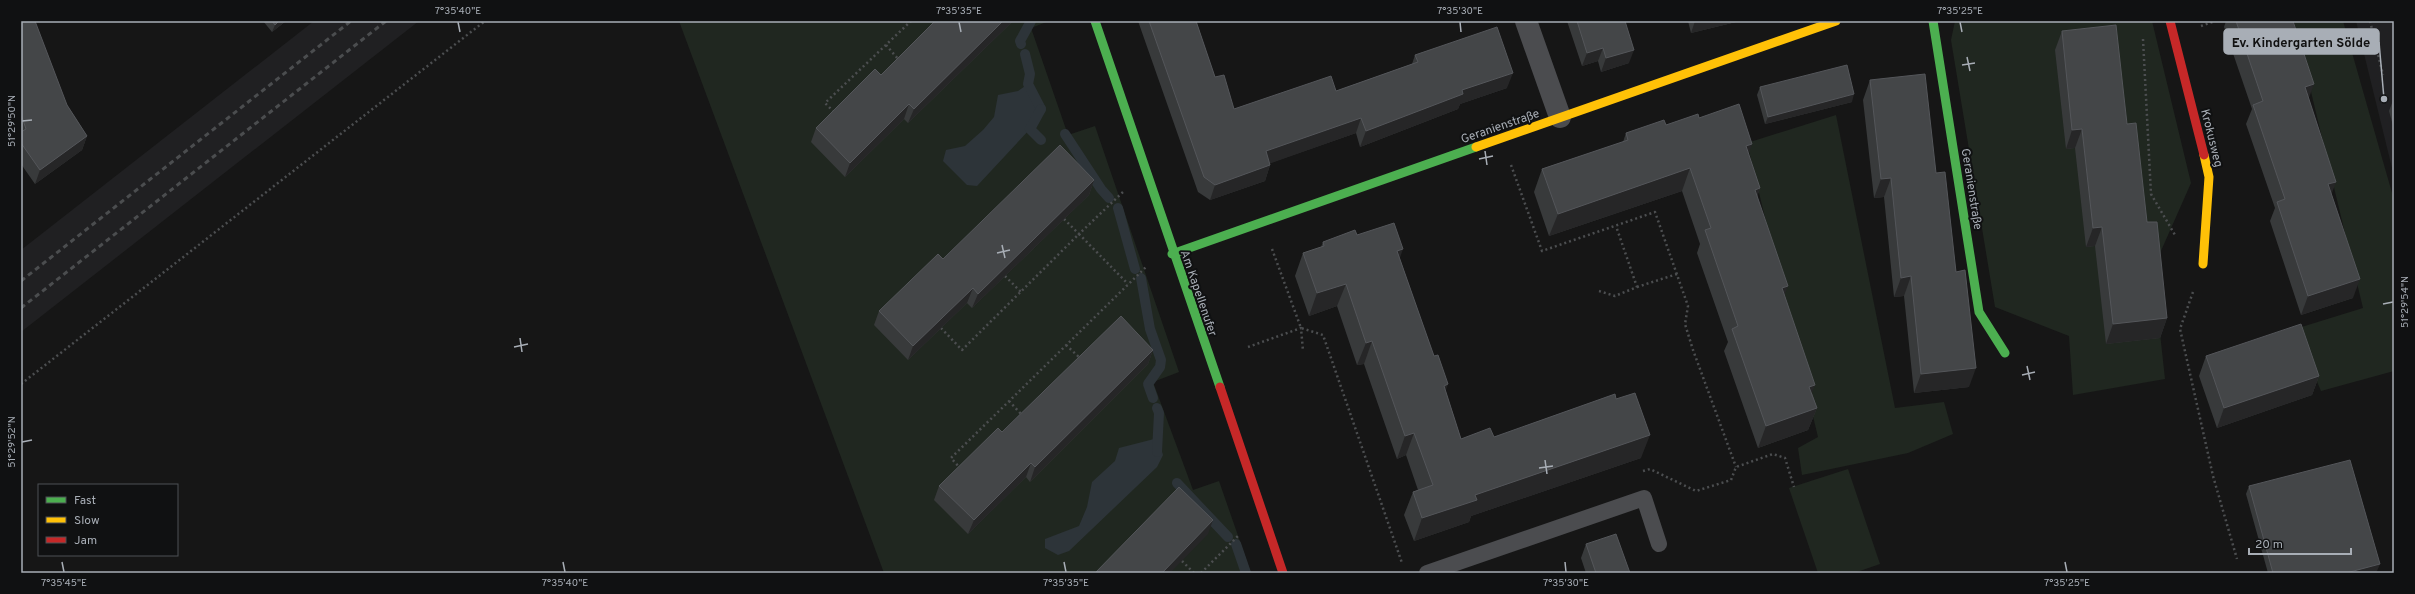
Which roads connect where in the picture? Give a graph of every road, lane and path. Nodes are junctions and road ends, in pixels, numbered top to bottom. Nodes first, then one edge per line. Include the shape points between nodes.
1 (485, 21) edge
2 (911, 21) edge
3 (1095, 21) edge
4 (1526, 21) edge
5 (1836, 21) edge
6 (1933, 21) edge
7 (2170, 21) edge
8 (2370, 21) edge
9 (2174, 36) junction
10 (886, 45) junction
11 (902, 63) edge
12 (2383, 75) dead end
13 (838, 115) edge
14 (1560, 117) junction
15 (1501, 138) junction
16 (1145, 171) junction
17 (1064, 219) edge
18 (1263, 222) junction
19 (1616, 226) junction
20 (1079, 234) junction
21 (1171, 250) junction
22 (2203, 264) junction
23 (1677, 274) junction
24 (1005, 276) edge
25 (1128, 284) junction
26 (1638, 287) junction
27 (1599, 291) dead end
28 (1020, 292) junction
29 (941, 328) edge
30 (1301, 328) junction
31 (1066, 345) junction
32 (1248, 347) dead end
33 (1303, 351) dead end
34 (2005, 353) dead end
35 (1083, 362) edge
36 (21, 384) edge
37 (1009, 401) junction
38 (1026, 418) edge
39 (1736, 467) junction
40 (963, 471) edge
41 (1794, 487) dead end
42 (1644, 498) junction
43 (1262, 512) junction
44 (1659, 544) dead end
45 (2237, 559) dead end
46 (1182, 561) edge
47 (1403, 566) dead end
48 (1194, 573) edge
49 (1201, 573) edge
50 (1283, 573) edge
51 (1427, 573) edge

1 - 36 path
2 - 10 path
3 - 16 street, Am Kapellenufer
4 - 14 street
5 - 14 street, Geranienstraße
6 - 34 street, Geranienstraße via 1979,312
7 - 9 street, Krokusweg
8 - 12 path
9 - 22 street, Krokusweg via 2210,177
9 - 22 path via 2142,38 2151,194 2172,231
10 - 11 path
10 - 13 path via 825,103
14 - 15 street, Geranienstraße
15 - 18 street, Geranienstraße
15 - 19 path via 1542,251
16 - 20 path
16 - 21 street, Am Kapellenufer
17 - 20 path
18 - 21 street, Geranienstraße
18 - 30 path
19 - 23 path via 1655,212
19 - 26 path
20 - 25 path
20 - 28 path
21 - 25 path
21 - 43 street, Am Kapellenufer
22 - 45 path via 2180,329 2213,476
23 - 26 path
23 - 39 path via 1688,306 1685,324
24 - 28 path
25 - 31 path
26 - 27 path via 1615,296
28 - 29 path via 962,350
30 - 32 path
30 - 33 path
30 - 47 path via 1323,335
31 - 35 path
31 - 37 path
37 - 38 path
37 - 40 path via 951,458
39 - 41 path via 1773,454 1785,458
39 - 42 path via 1731,480 1696,491 1650,468 1636,472
42 - 44 lane
42 - 51 lane
43 - 49 path
43 - 50 street, Am Kapellenufer
46 - 48 path

